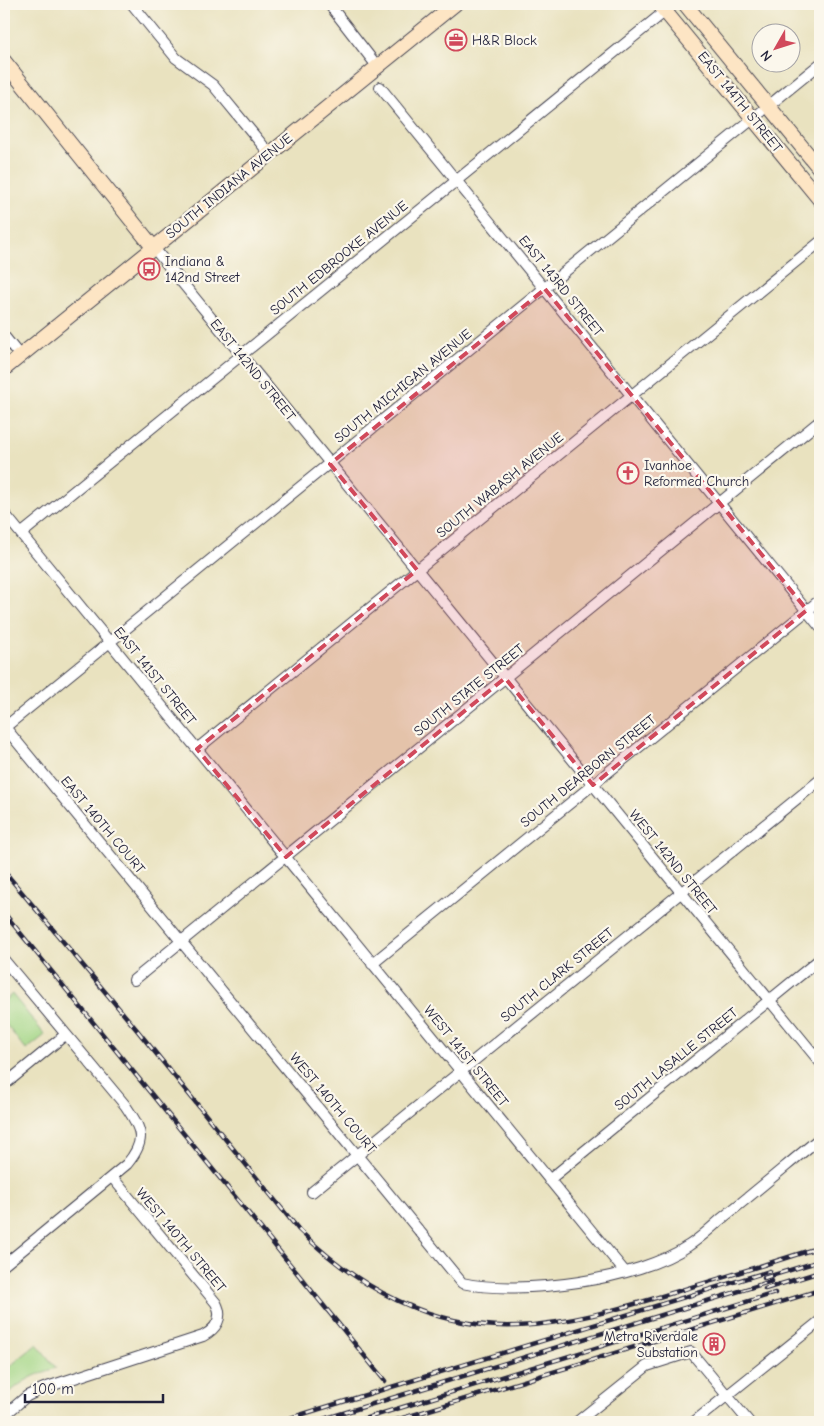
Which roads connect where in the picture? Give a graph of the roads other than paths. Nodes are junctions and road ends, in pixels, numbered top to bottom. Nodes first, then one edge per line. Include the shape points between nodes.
1 (132, 4) edge
2 (329, 4) edge
3 (455, 4) edge
4 (685, 4) edge
5 (666, 6) edge
6 (4, 61) edge
7 (820, 64) edge
8 (377, 66) junction
9 (380, 87) dead end
10 (769, 106) junction
11 (753, 119) junction
12 (269, 153) junction
13 (820, 169) edge
14 (456, 180) junction
15 (820, 200) edge
16 (820, 242) edge
17 (152, 247) junction
18 (545, 289) junction
19 (4, 336) edge
20 (241, 355) junction
21 (20, 356) junction
22 (4, 369) edge
23 (632, 395) junction
24 (820, 421) edge
25 (330, 464) junction
26 (720, 503) junction
27 (4, 513) edge
28 (21, 534) junction
29 (417, 570) junction
30 (820, 600) edge
31 (807, 610) junction
32 (820, 626) edge
33 (110, 642) junction
34 (505, 678) junction
35 (4, 727) edge
36 (197, 749) junction
37 (820, 780) edge
38 (593, 784) junction
39 (286, 857) junction
40 (681, 893) junction
41 (182, 942) junction
42 (820, 959) edge
43 (4, 960) edge
44 (372, 964) junction
45 (134, 980) dead end
46 (769, 1000) junction
47 (65, 1035) junction
48 (820, 1062) edge
49 (461, 1071) junction
50 (4, 1085) edge
51 (820, 1138) edge
52 (358, 1155) junction
53 (112, 1178) junction
54 (549, 1180) junction
55 (312, 1192) dead end
56 (4, 1265) edge
57 (625, 1272) junction
58 (820, 1321) edge
59 (727, 1396) junction
60 (8, 1416) edge
61 (577, 1422) edge
62 (694, 1422) edge
63 (748, 1422) edge

1 - 12 street via 176,58 213,85
2 - 8 street
3 - 8 street, SOUTH INDIANA AVENUE
4 - 10 street, EAST 144TH STREET
5 - 11 street, EAST 144TH STREET
5 - 14 street, SOUTH EDBROOKE AVENUE
6 - 17 street, EAST 142ND STREET
7 - 10 street, SOUTH MICHIGAN AVENUE
8 - 12 street, SOUTH INDIANA AVENUE
9 - 14 street, EAST 143RD STREET
10 - 11 street, SOUTH MICHIGAN AVENUE
10 - 13 street, EAST 144TH STREET
11 - 15 street, EAST 144TH STREET
11 - 18 street, SOUTH MICHIGAN AVENUE
12 - 17 street, SOUTH INDIANA AVENUE
14 - 18 street, EAST 143RD STREET
14 - 20 street, SOUTH EDBROOKE AVENUE
16 - 23 street, SOUTH WABASH AVENUE
17 - 20 street, EAST 142ND STREET
17 - 21 street, SOUTH INDIANA AVENUE
18 - 23 street, EAST 143RD STREET
18 - 25 street, SOUTH MICHIGAN AVENUE
19 - 21 street
20 - 25 street, EAST 142ND STREET
20 - 28 street, SOUTH EDBROOKE AVENUE
21 - 22 street, SOUTH INDIANA AVENUE
23 - 26 street, EAST 143RD STREET
23 - 29 street, SOUTH WABASH AVENUE
24 - 26 street, SOUTH STATE STREET
25 - 29 street, EAST 142ND STREET
25 - 33 street, SOUTH MICHIGAN AVENUE
26 - 31 street, EAST 143RD STREET
26 - 34 street, SOUTH STATE STREET
27 - 28 street, EAST 141ST STREET
28 - 33 street, EAST 141ST STREET
29 - 34 street, EAST 142ND STREET
29 - 36 street, SOUTH WABASH AVENUE
30 - 31 street, SOUTH DEARBORN STREET
31 - 32 street, EAST 143RD STREET
31 - 38 street, SOUTH DEARBORN STREET
33 - 35 street, SOUTH MICHIGAN AVENUE
33 - 36 street, EAST 141ST STREET
34 - 38 street, WEST 142ND STREET
34 - 39 street, SOUTH STATE STREET
35 - 41 street, EAST 140TH COURT
36 - 39 street, EAST 141ST STREET
37 - 40 street, SOUTH CLARK STREET
38 - 40 street, WEST 142ND STREET
38 - 44 street, SOUTH DEARBORN STREET
39 - 41 street, SOUTH STATE STREET
39 - 44 street, WEST 141ST STREET
40 - 46 street, WEST 142ND STREET
40 - 49 street, SOUTH CLARK STREET
41 - 45 street, SOUTH STATE STREET
41 - 52 street, WEST 140TH COURT
42 - 46 street, SOUTH LASALLE STREET
43 - 47 street
44 - 49 street, WEST 141ST STREET
46 - 48 street, WEST 142ND STREET
46 - 54 street, SOUTH LASALLE STREET
47 - 50 street
47 - 53 street via 125,1106 141,1139 137,1152
49 - 52 street, SOUTH CLARK STREET
49 - 54 street, WEST 141ST STREET
51 - 57 street via 688,1246
52 - 55 street, SOUTH CLARK STREET
52 - 57 street, WEST 140TH COURT via 462,1283 498,1288 544,1286 600,1279
53 - 56 street
53 - 60 street, WEST 140TH STREET via 216,1303 220,1312 217,1323 214,1329 202,1336 34,1392
54 - 57 street, WEST 141ST STREET
58 - 59 street
59 - 61 street via 691,1352 647,1366
59 - 62 street
59 - 63 street

